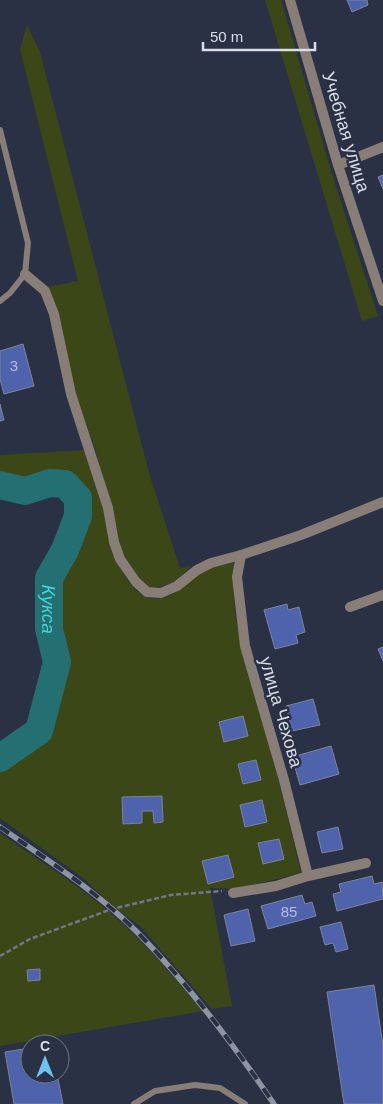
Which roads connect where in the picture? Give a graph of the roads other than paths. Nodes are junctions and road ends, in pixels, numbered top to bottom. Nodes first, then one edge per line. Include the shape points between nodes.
1 (290, 0) edge
2 (0, 130) edge
3 (383, 147) edge
4 (338, 165) junction
5 (26, 274) junction
6 (0, 301) edge
7 (383, 301) edge
8 (383, 502) edge
9 (240, 556) junction
10 (383, 595) edge
11 (350, 608) dead end
12 (366, 863) dead end
13 (308, 876) junction
14 (233, 893) road end
15 (134, 1104) edge
16 (245, 1104) edge

1 - 4 street, Учебная улица
2 - 5 lane via 28,243
3 - 4 street
4 - 7 street, Учебная улица
5 - 6 lane
5 - 9 street via 45,291 54,314 71,394 108,508 114,542 120,559 136,582 147,592 161,593 211,562
8 - 9 street
9 - 13 street, улица Чехова via 237,577 245,646
10 - 11 street
12 - 13 street
13 - 14 street via 276,886
15 - 16 lane via 155,1091 195,1085 220,1088

